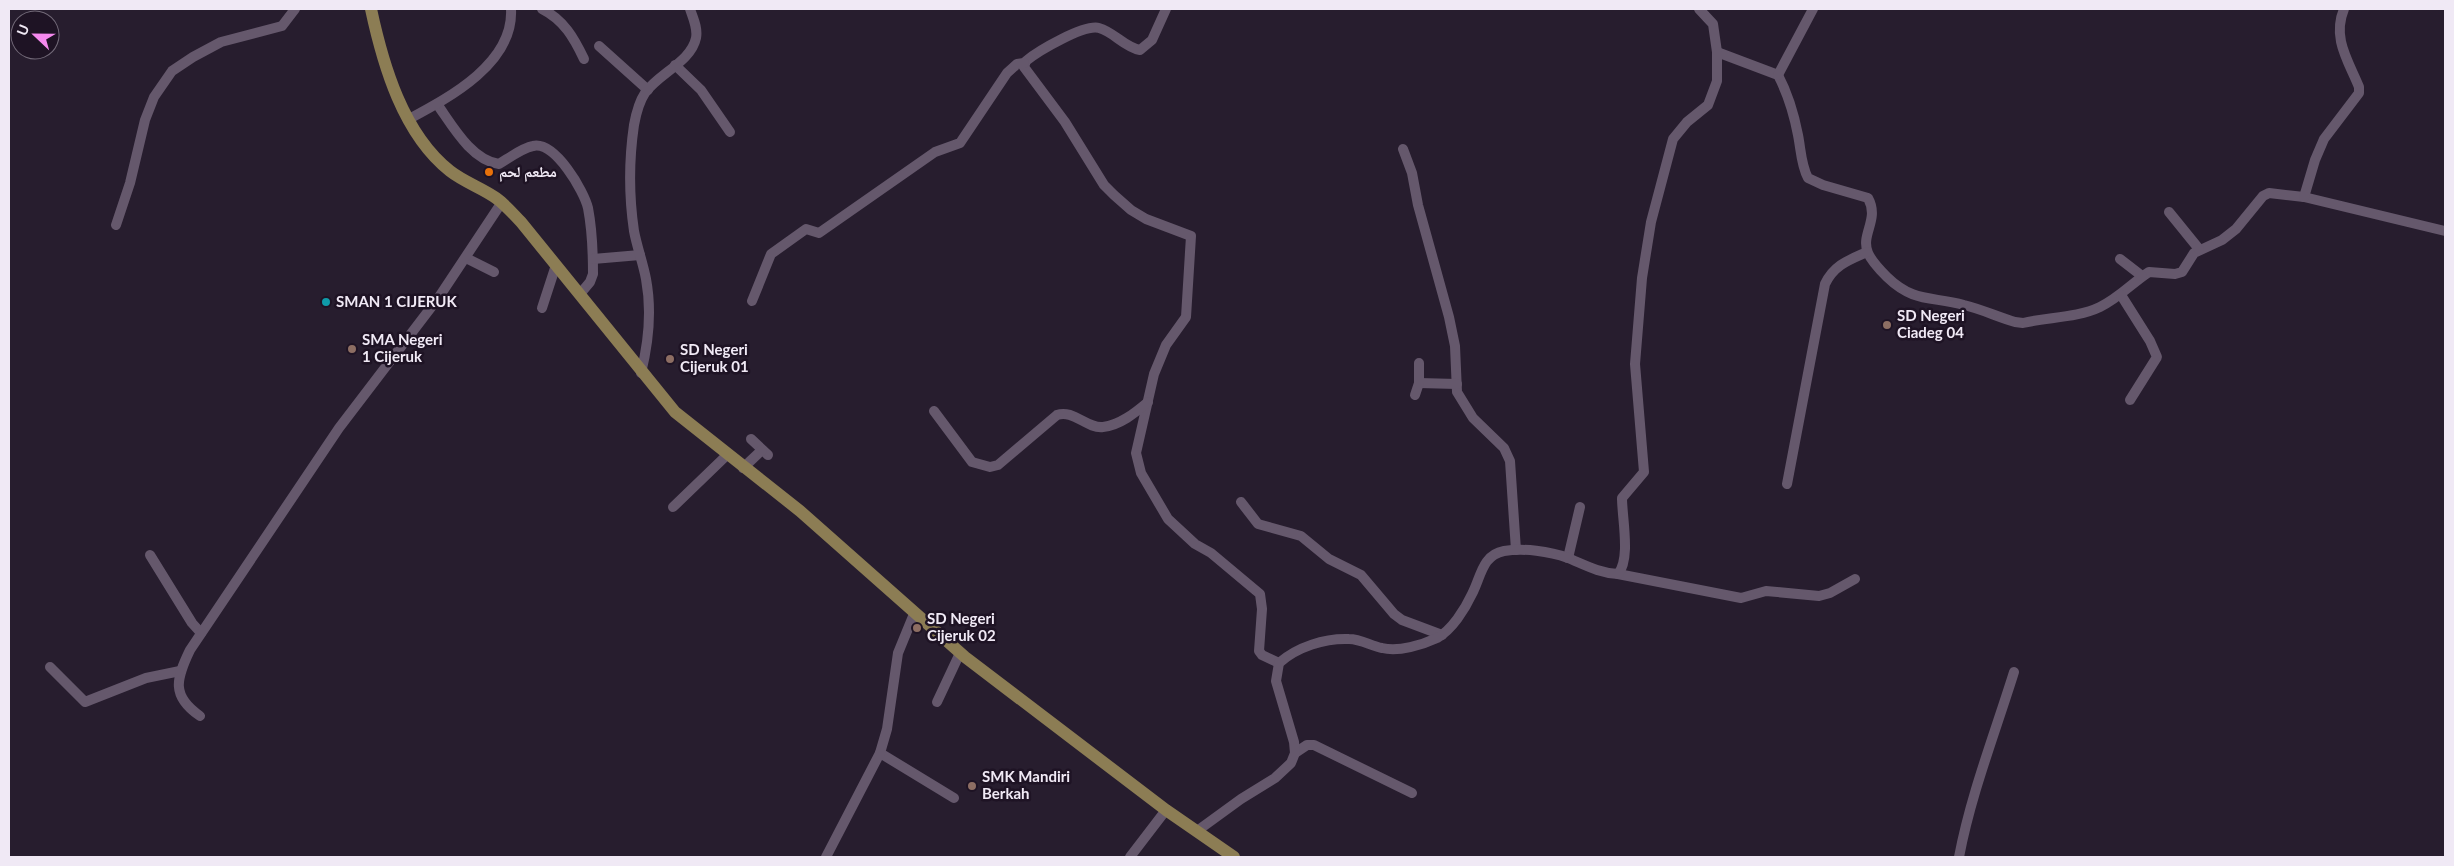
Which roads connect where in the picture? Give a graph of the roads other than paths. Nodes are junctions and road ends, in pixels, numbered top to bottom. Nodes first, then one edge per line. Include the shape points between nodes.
1 (295, 9) edge
2 (371, 9) edge
3 (511, 9) edge
4 (542, 9) edge
5 (690, 9) edge
6 (1166, 9) edge
7 (1700, 9) edge
8 (1813, 9) edge
9 (2344, 9) edge
10 (599, 46) dead end
11 (1717, 52) junction
12 (584, 59) dead end
13 (1024, 63) junction
14 (675, 65) junction
15 (1778, 75) junction
16 (648, 90) junction
17 (437, 104) junction
18 (409, 119) junction
19 (730, 132) dead end
20 (1403, 150) dead end
21 (2304, 197) junction
22 (502, 202) junction
23 (2168, 212) dead end
24 (116, 225) dead end
25 (2445, 231) edge
26 (2199, 249) junction
27 (1867, 252) junction
28 (640, 255) junction
29 (466, 258) junction
30 (2120, 258) dead end
31 (593, 259) junction
32 (556, 265) junction
33 (494, 272) dead end
34 (2142, 276) junction
35 (580, 294) junction
36 (2121, 295) junction
37 (752, 301) dead end
38 (542, 308) dead end
39 (1420, 363) dead end
40 (641, 373) junction
41 (1420, 383) junction
42 (1457, 384) junction
43 (1414, 395) dead end
44 (2130, 400) dead end
45 (1148, 402) junction
46 (934, 411) dead end
47 (751, 440) dead end
48 (727, 455) junction
49 (743, 468) junction
50 (1787, 484) dead end
51 (1241, 502) dead end
52 (673, 507) dead end
53 (1580, 507) dead end
54 (1516, 550) junction
55 (150, 555) dead end
56 (1568, 558) junction
57 (1618, 574) junction
58 (1855, 579) dead end
59 (914, 614) junction
60 (201, 633) junction
61 (1442, 635) junction
62 (960, 653) junction
63 (1279, 663) junction
64 (50, 667) dead end
65 (180, 671) junction
66 (2014, 672) dead end
67 (937, 702) dead end
68 (200, 716) dead end
69 (880, 753) junction
70 (1295, 753) junction
71 (1412, 793) dead end
72 (954, 798) dead end
73 (1166, 810) junction
74 (1197, 831) junction
75 (826, 857) edge
76 (1130, 857) edge
77 (1234, 857) edge
78 (1959, 857) edge

1 - 24 street via 282,26 221,42 172,71 154,97 145,120
2 - 18 main road via 389,74
3 - 17 street via 511,26 494,57
4 - 12 street via 558,19 573,36
5 - 14 street via 697,31 692,47
6 - 13 street via 1152,40 1140,50 1095,28 1080,31 1039,51
7 - 11 street via 1713,24
8 - 15 street
9 - 21 street via 2340,44 2359,93 2324,139
10 - 16 street
11 - 15 street
11 - 57 street via 1715,91 1708,105 1686,122 1673,139 1651,222 1642,278 1635,364 1644,472 1622,498 1624,563
13 - 37 street via 1017,64 1007,73 957,145 935,152 818,233 806,229 778,247 771,254
13 - 45 street via 1114,195 1146,218 1192,236 1186,317 1160,358
14 - 16 street
14 - 19 street via 702,90
15 - 27 street via 1786,90 1808,178 1868,198 1873,208
16 - 28 street via 636,115 630,168 633,223
17 - 18 street
17 - 31 street via 461,137 486,160 499,164 539,145 560,159 585,198
18 - 22 main road via 425,145 451,172
20 - 42 street via 1412,173 1449,316
21 - 25 street
21 - 26 street via 2277,192 2262,196 2229,235
22 - 29 street
22 - 32 main road
23 - 26 street
26 - 34 street via 2182,272 2155,272
27 - 36 street via 1881,270 1907,293 1965,305 2015,322 2099,308
27 - 50 street via 1840,264 1825,284
28 - 31 street
28 - 40 street via 650,320
29 - 33 street
29 - 60 street via 339,428
30 - 34 street
31 - 35 street via 592,278
32 - 35 main road
32 - 38 street
34 - 36 street
35 - 40 main road
36 - 44 street via 2150,341 2156,357
39 - 41 street
40 - 48 main road via 675,412
41 - 42 street
41 - 43 street
42 - 54 street via 1460,397 1473,418 1508,455 1516,517
45 - 46 street via 1120,422 1102,428 1062,414 990,468 972,462
45 - 63 street via 1136,453 1141,473 1168,519 1260,594 1259,651
47 - 49 street via 765,452
48 - 49 main road
48 - 52 street
49 - 59 main road via 800,511
51 - 61 street via 1258,524 1302,536 1329,559 1361,575 1402,620
53 - 56 street
54 - 56 street
54 - 61 street via 1492,554 1462,611
55 - 60 street
56 - 57 street via 1595,571
57 - 58 street via 1741,598 1766,592 1819,596
59 - 62 main road
59 - 69 street via 898,653 887,729
60 - 65 street
61 - 63 street via 1391,649 1337,639 1294,652
62 - 67 street
62 - 73 main road
63 - 70 street via 1277,690
64 - 65 street via 85,702 146,678
65 - 68 street via 180,695
66 - 78 street via 1985,767 1967,813
69 - 72 street
69 - 75 street
70 - 71 street via 1307,745 1314,745
70 - 74 street via 1283,773
73 - 74 main road
73 - 76 street
74 - 77 main road

